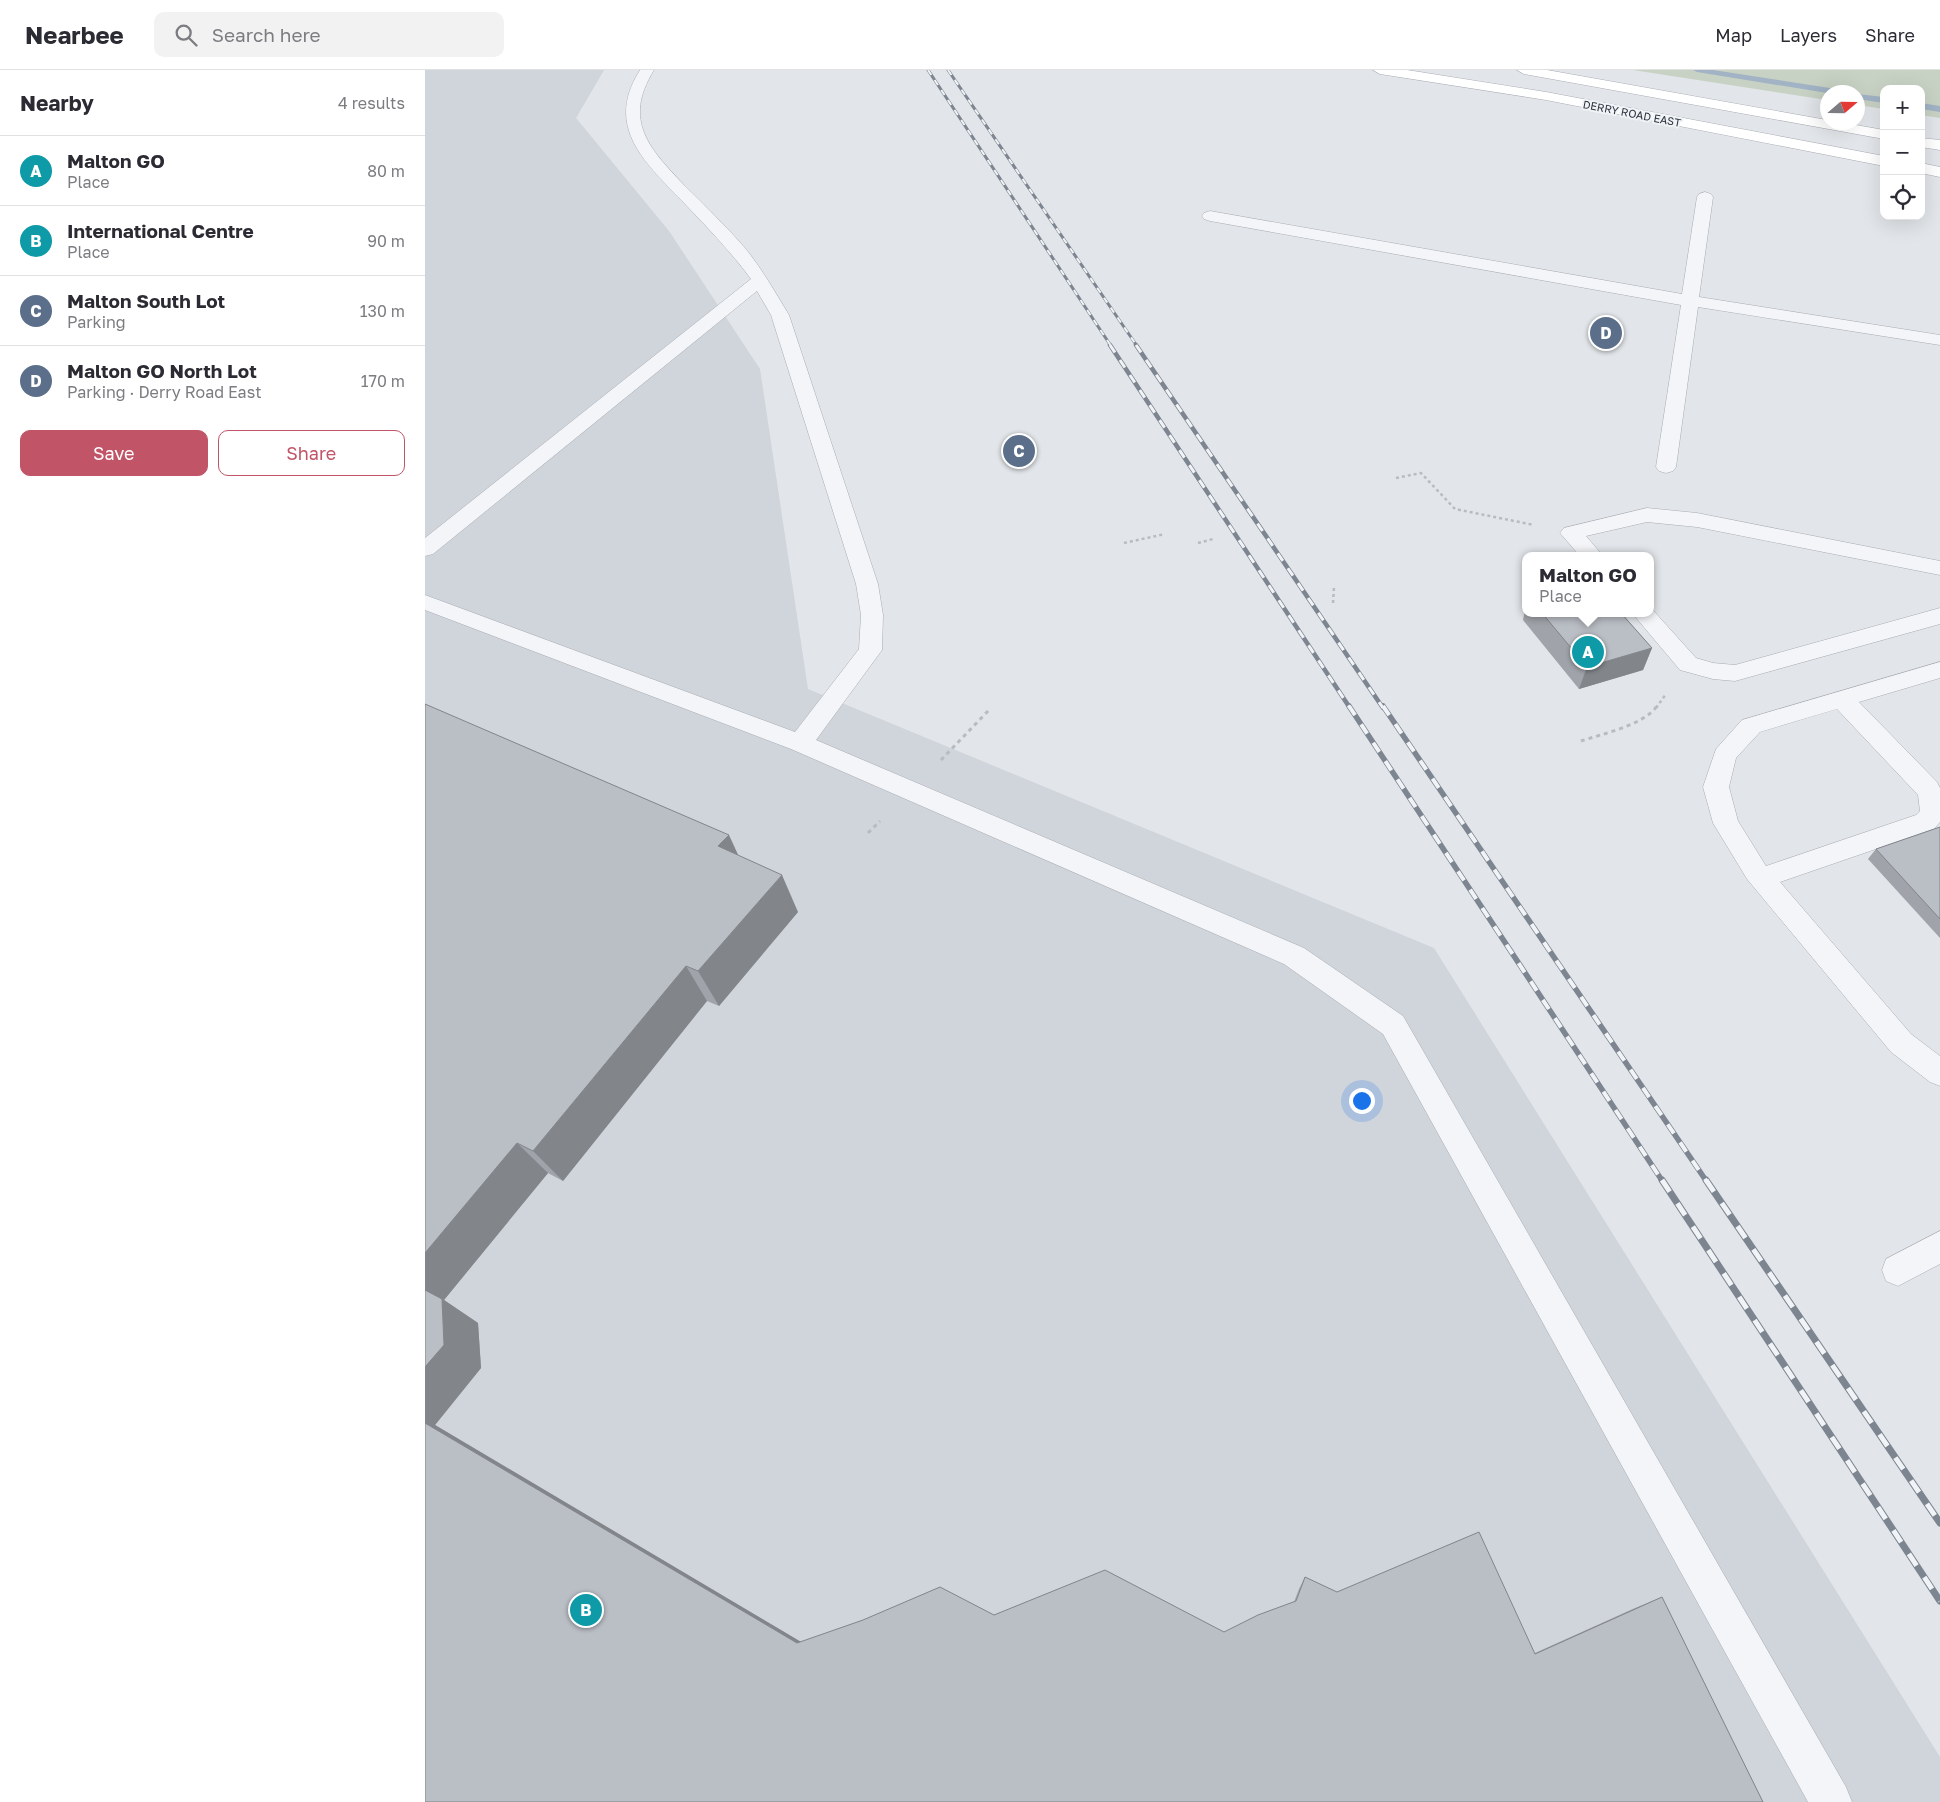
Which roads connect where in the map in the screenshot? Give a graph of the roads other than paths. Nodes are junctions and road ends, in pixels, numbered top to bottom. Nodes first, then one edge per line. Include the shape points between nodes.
1 (647, 70) edge
2 (1380, 70) edge
3 (1524, 70) edge
4 (1880, 134) edge
5 (1925, 143) edge
6 (1940, 145) edge
7 (1880, 160) edge
8 (1925, 169) edge
9 (1940, 172) edge
10 (1705, 198) dead end
11 (1210, 216) dead end
12 (760, 280) junction
13 (1690, 301) junction
14 (1940, 340) edge
15 (1666, 467) dead end
16 (425, 550) edge
17 (1588, 552) edge
18 (1940, 568) edge
19 (425, 602) edge
20 (1940, 616) edge
21 (1647, 617) edge
22 (1940, 670) edge
23 (1842, 699) junction
24 (799, 743) junction
25 (1761, 878) junction
26 (1940, 1073) edge
27 (1940, 1247) edge
28 (1898, 1270) dead end
29 (1831, 1802) edge

1 - 12 lane via 635,98 632,118 637,137 648,156 739,252
2 - 7 main road, DERRY ROAD EAST via 1546,96
3 - 4 main road, DERRY ROAD EAST
5 - 6 main road
8 - 9 main road
10 - 13 lane
11 - 13 lane
12 - 16 lane
12 - 24 lane via 779,314 794,358 867,584 871,615 870,650
13 - 14 lane
13 - 15 lane
17 - 18 lane via 1571,533 1647,515 1697,520
19 - 24 lane
20 - 21 lane via 1735,672 1713,671 1688,664
22 - 23 lane
23 - 25 lane via 1751,726 1725,755 1717,787 1726,823
23 - 25 lane via 1928,789 1935,808 1932,816 1925,822
24 - 29 lane via 1294,956 1393,1024
25 - 26 lane via 1901,1043
27 - 28 lane

